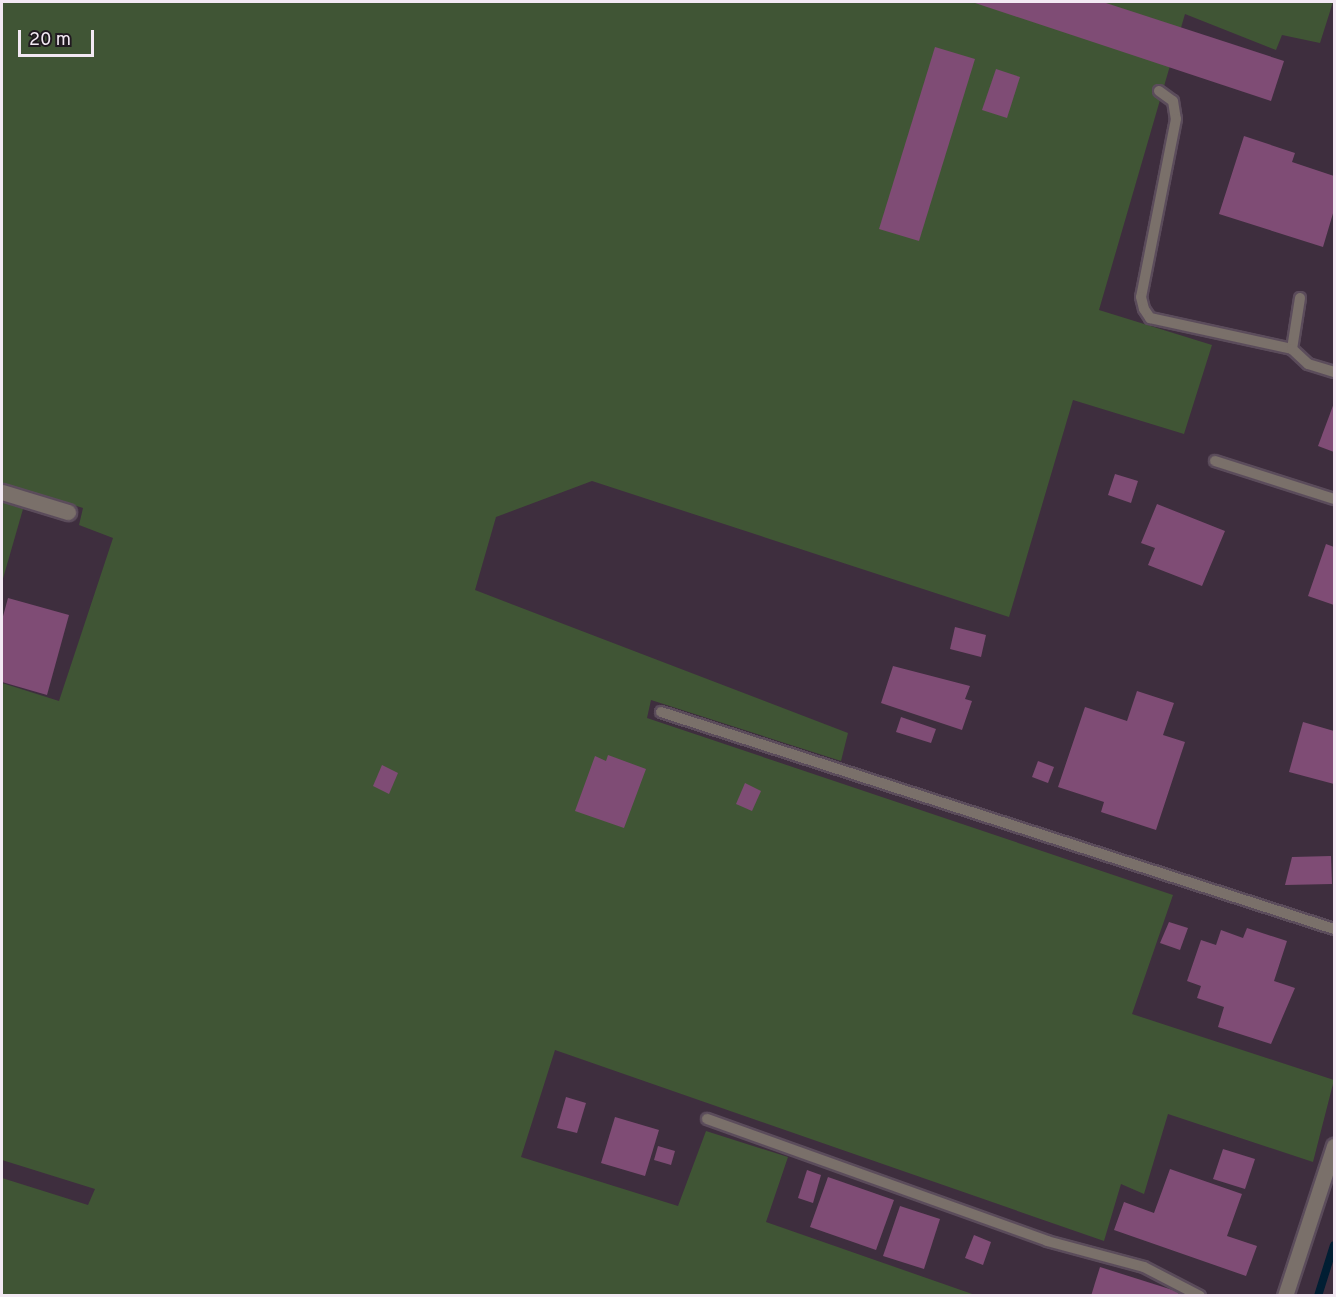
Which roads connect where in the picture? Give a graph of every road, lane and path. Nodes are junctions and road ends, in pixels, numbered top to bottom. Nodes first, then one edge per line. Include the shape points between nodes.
1 (1159, 91) dead end
2 (1300, 298) dead end
3 (1292, 349) junction
4 (1335, 372) edge
5 (1215, 461) dead end
6 (2, 492) edge
7 (1335, 499) edge
8 (68, 512) dead end
9 (661, 711) dead end
10 (1335, 929) edge
11 (706, 1119) dead end
12 (1335, 1146) edge
13 (1200, 1296) edge
14 (1285, 1296) edge

1 - 3 lane via 1173,100 1176,119 1141,297 1144,309 1150,318
2 - 3 lane
3 - 4 lane via 1308,364
5 - 7 lane
6 - 8 street
9 - 10 lane
11 - 13 lane via 1047,1241 1144,1268
12 - 14 street

